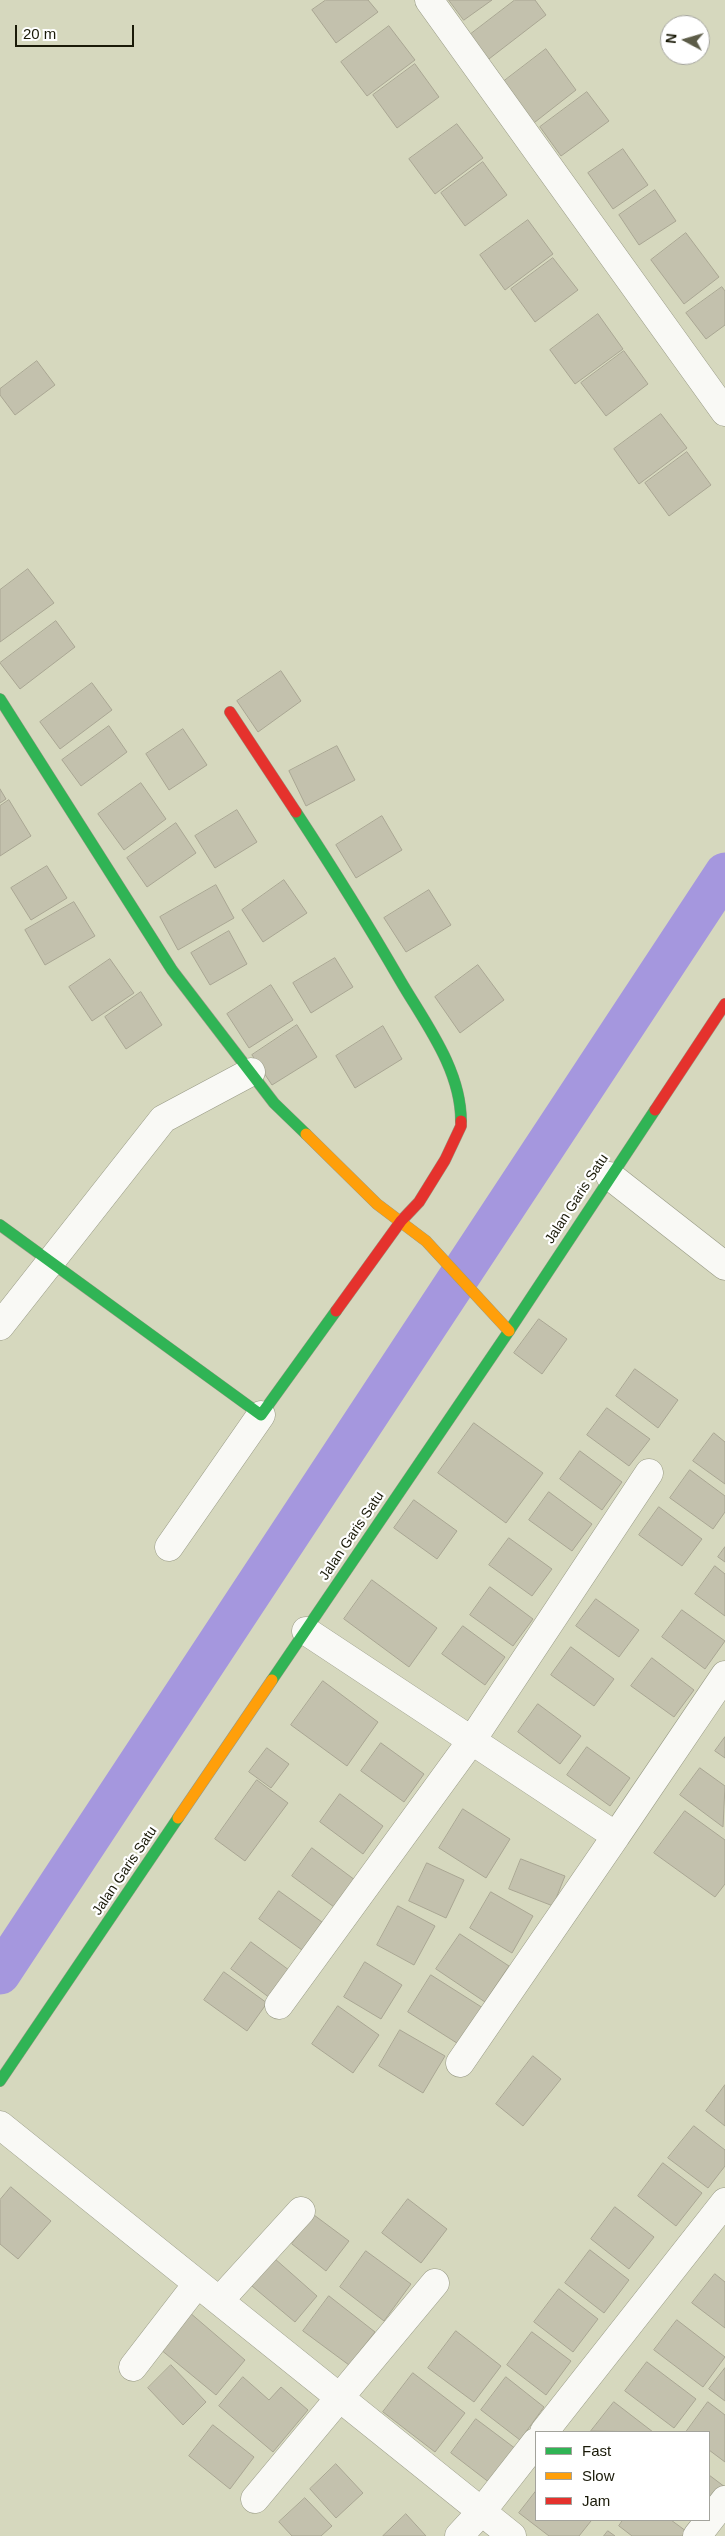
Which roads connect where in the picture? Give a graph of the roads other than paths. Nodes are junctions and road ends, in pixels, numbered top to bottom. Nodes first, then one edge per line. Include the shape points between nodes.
1 (429, 0) edge
2 (725, 412) edge
3 (0, 699) edge
4 (230, 712) dead end
5 (725, 1004) edge
6 (251, 1072) junction
7 (610, 1176) junction
8 (401, 1221) junction
9 (0, 1225) edge
10 (50, 1263) junction
11 (725, 1266) edge
12 (0, 1326) edge
13 (509, 1331) junction
14 (260, 1415) junction
15 (649, 1473) dead end
16 (169, 1547) dead end
17 (306, 1631) junction
18 (725, 1675) edge
19 (472, 1740) junction
20 (616, 1836) junction
21 (278, 2005) dead end
22 (460, 2063) dead end
23 (3, 2069) edge
24 (0, 2125) edge
25 (725, 2202) edge
26 (300, 2211) dead end
27 (435, 2283) dead end
28 (197, 2284) junction
29 (220, 2300) junction
30 (133, 2367) dead end
31 (340, 2398) junction
32 (545, 2431) edge
33 (535, 2443) edge
34 (255, 2499) dead end
35 (725, 2500) edge
36 (482, 2511) junction
37 (710, 2519) edge
38 (709, 2521) edge
39 (459, 2536) edge
40 (512, 2536) edge
41 (697, 2536) edge

1 - 2 street
3 - 6 street via 172,970
4 - 8 street via 352,896 444,1053 461,1100 461,1126 445,1160 418,1202
5 - 7 street, Jalan Garis Satu
6 - 8 street via 274,1103 377,1204
6 - 10 street via 163,1119
7 - 11 street
7 - 13 street, Jalan Garis Satu
8 - 13 street via 426,1241
8 - 14 street
9 - 10 street
10 - 12 street
10 - 14 street
13 - 17 street, Jalan Garis Satu
14 - 16 street
15 - 19 street
17 - 19 street
17 - 23 street, Jalan Garis Satu
18 - 20 street
19 - 20 street
19 - 21 street
20 - 22 street
24 - 28 street
25 - 32 street
26 - 29 street
27 - 31 street
28 - 29 street
28 - 30 street
29 - 31 street
31 - 34 street
31 - 36 street
33 - 36 street
35 - 37 street
36 - 39 street
36 - 40 street
38 - 41 street

